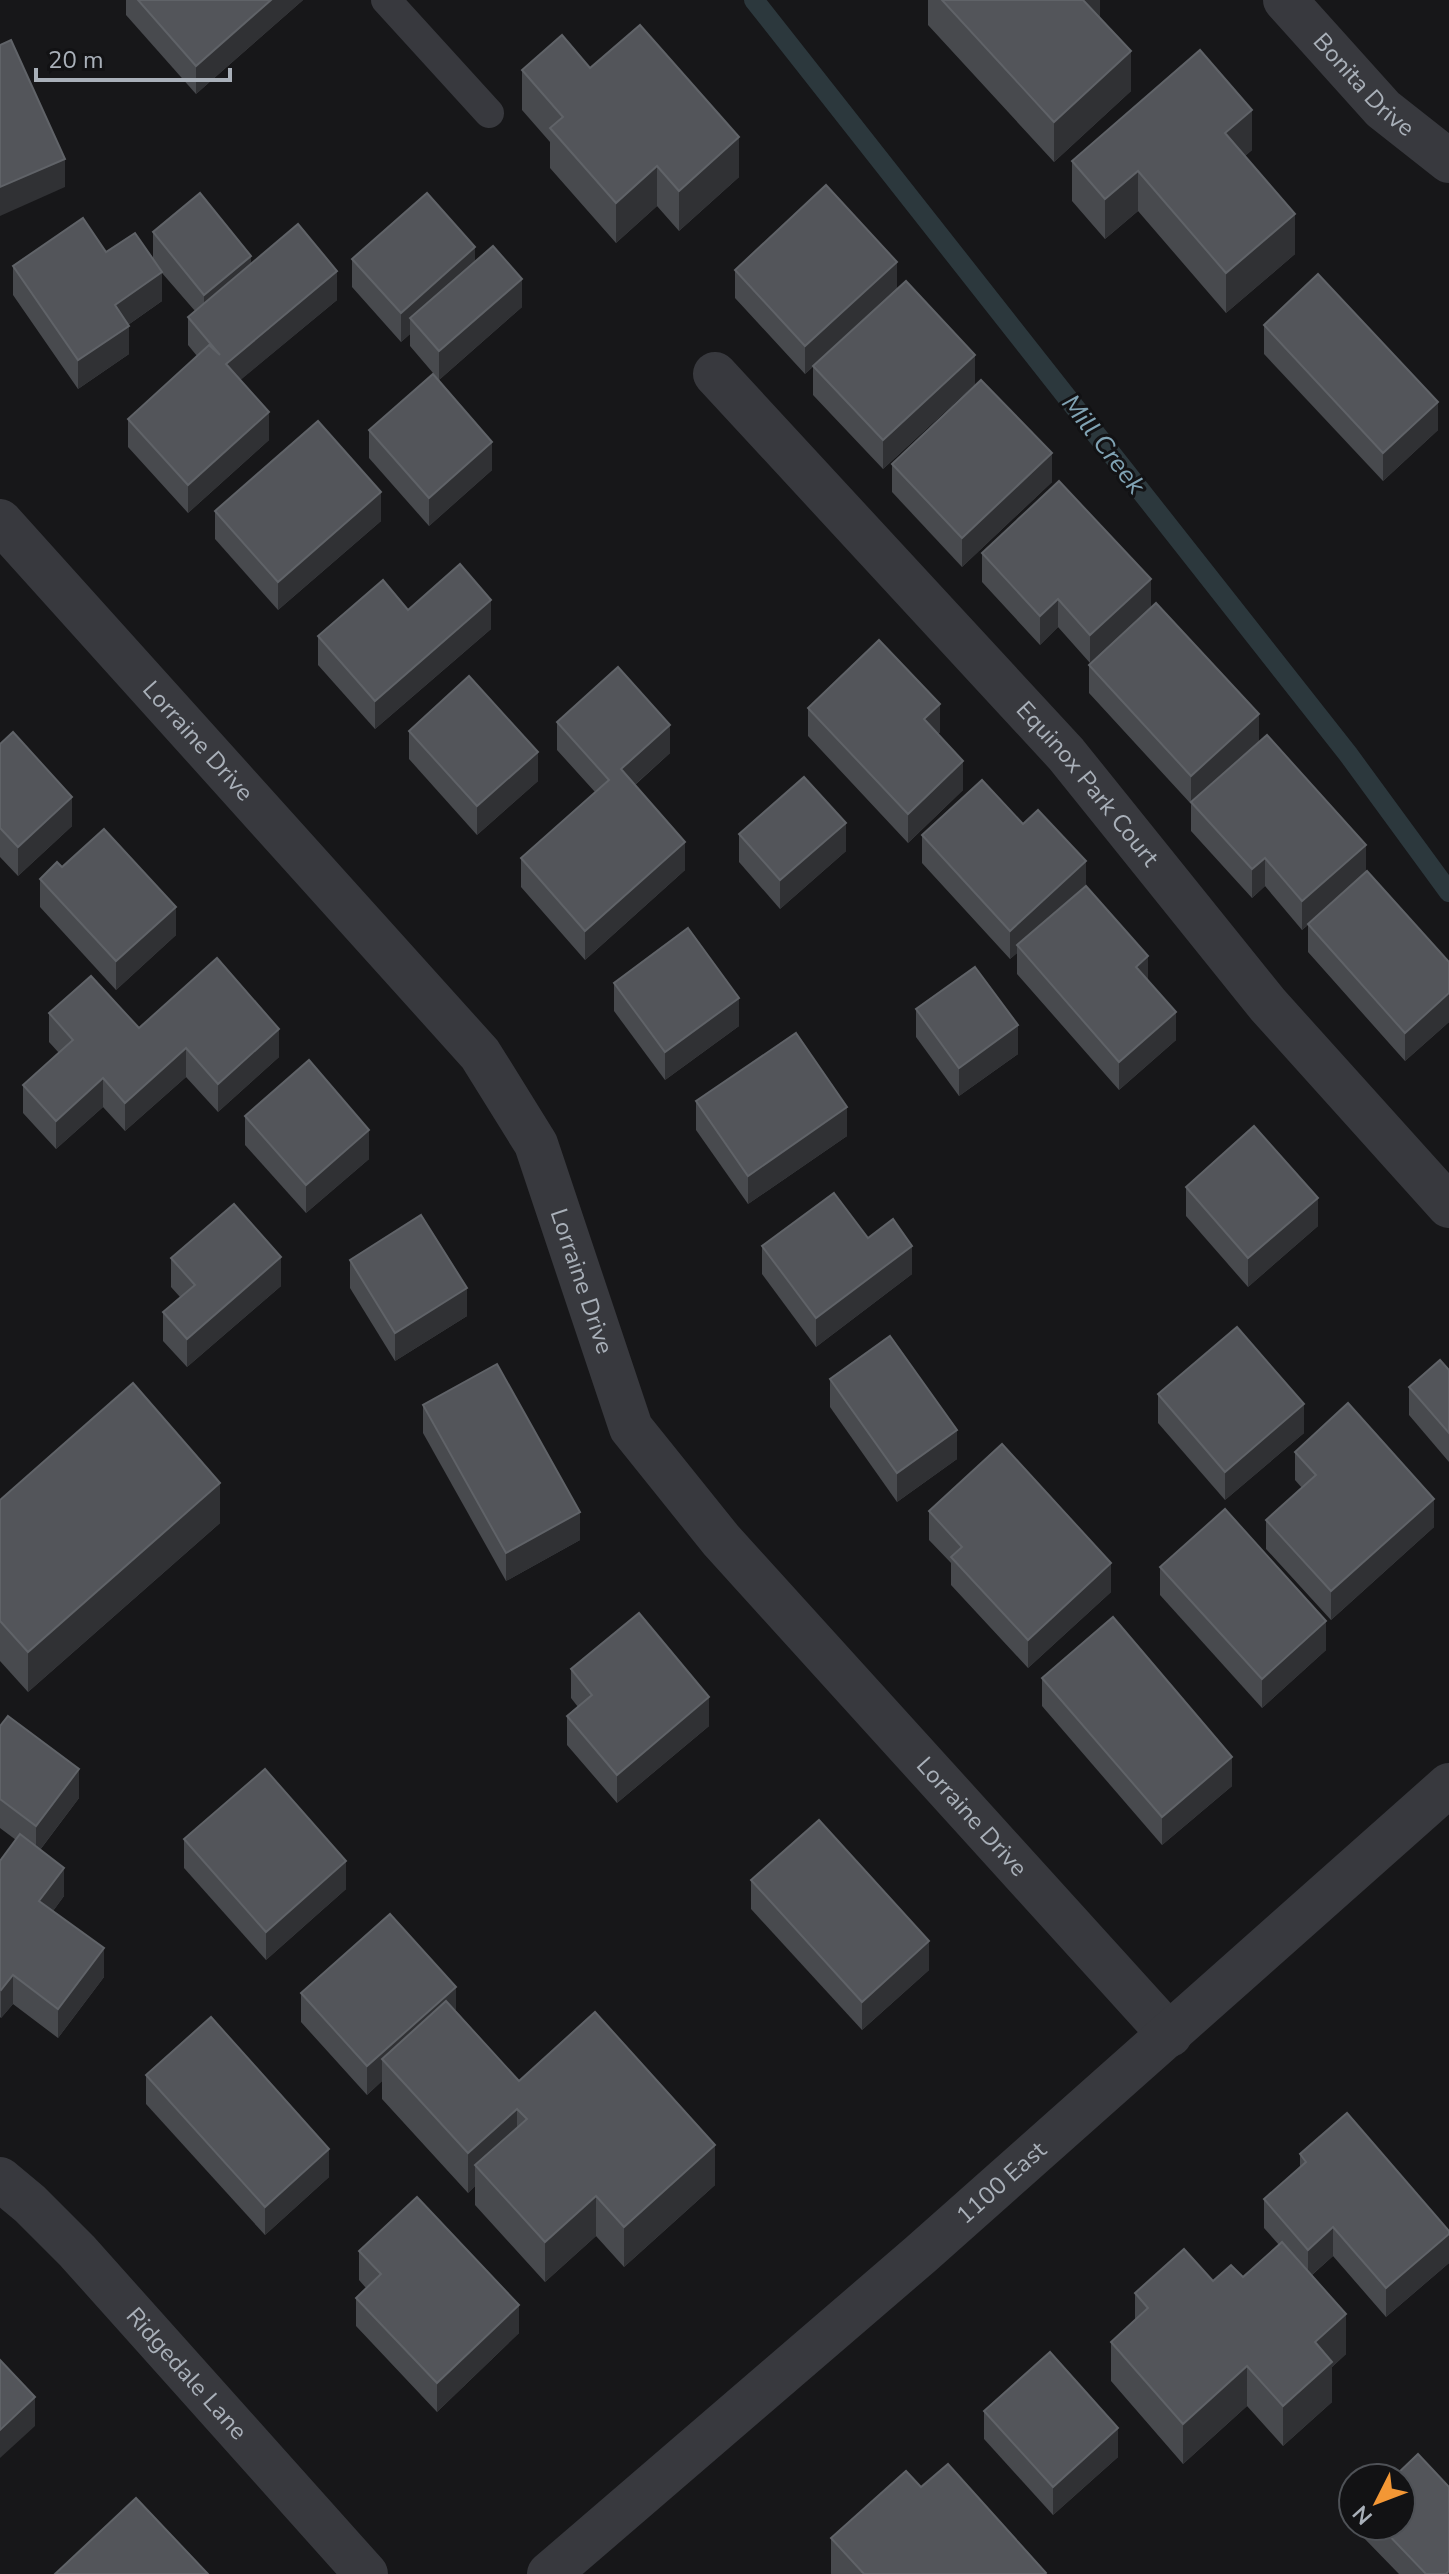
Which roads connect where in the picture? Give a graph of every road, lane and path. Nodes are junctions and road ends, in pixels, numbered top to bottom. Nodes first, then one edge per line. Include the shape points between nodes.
1 (386, 0) edge
2 (1285, 0) edge
3 (489, 113) dead end
4 (1449, 161) edge
5 (715, 374) dead end
6 (0, 521) edge
7 (1449, 1206) edge
8 (1449, 1785) edge
9 (1170, 2035) junction
10 (0, 2179) edge
11 (366, 2574) edge
12 (549, 2574) edge

1 - 3 lane
2 - 4 street, Bonita Drive via 1383,109
5 - 7 street, Equinox Park Court via 1066,754 1268,1005
6 - 9 street, Lorraine Drive via 480,1054 536,1144 631,1428 721,1540
8 - 9 street, 1100 East
9 - 12 street, 1100 East
10 - 11 street, Ridgedale Lane via 77,2251

